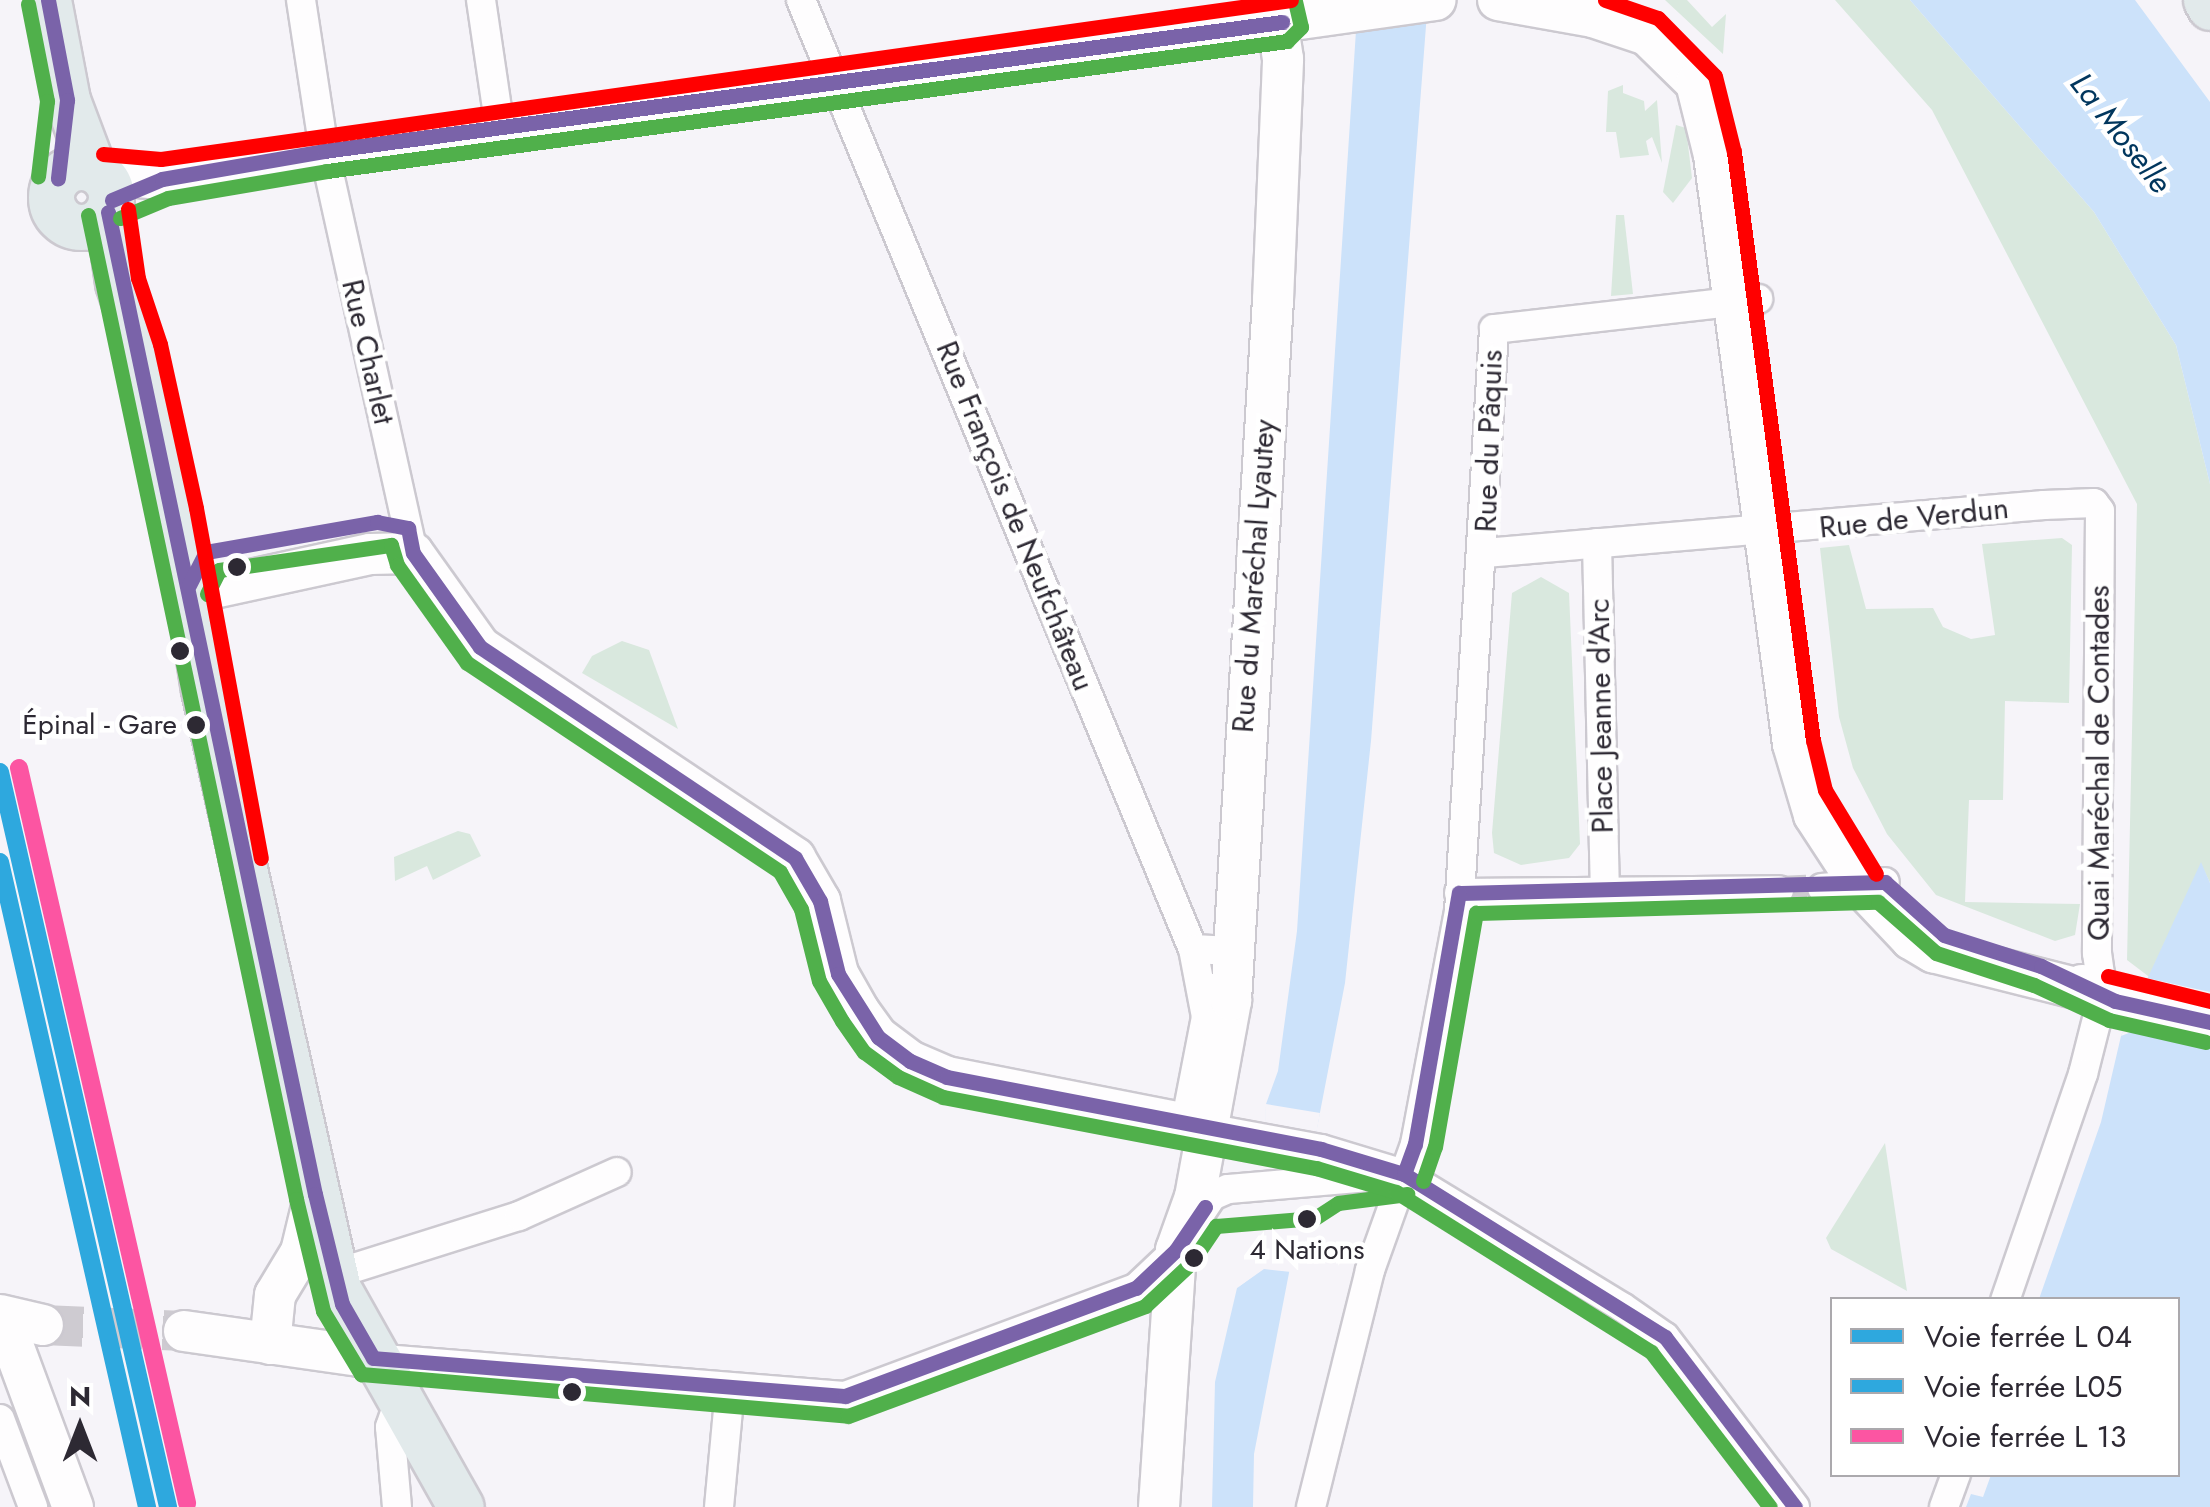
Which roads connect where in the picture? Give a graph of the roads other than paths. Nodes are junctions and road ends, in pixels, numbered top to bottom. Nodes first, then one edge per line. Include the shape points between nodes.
1 (48, 0) edge
2 (301, 0) edge
3 (482, 0) edge
4 (801, 0) edge
5 (1435, 0) edge
6 (1498, 0) edge
7 (1612, 0) edge
8 (2206, 0) edge
9 (2210, 8) edge
10 (1278, 11) edge
11 (837, 84) junction
12 (500, 128) junction
13 (324, 151) junction
14 (91, 193) junction
15 (1746, 300) junction
16 (2100, 511) joint
17 (1778, 527) junction
18 (1597, 543) junction
19 (413, 553) junction
20 (1485, 553) junction
21 (189, 584) junction
22 (1605, 890) junction
23 (1778, 890) tunnel mouth
24 (1459, 893) junction
25 (1213, 950) junction
26 (2115, 999) junction
27 (2210, 1022) edge
28 (1212, 1130) junction
29 (617, 1172) dead end
30 (1404, 1174) junction
31 (315, 1194) junction
32 (1176, 1250) junction
33 (334, 1274) junction
34 (275, 1295) junction
35 (2006, 1297) edge
36 (2, 1316) edge
37 (44, 1325) tunnel mouth
38 (270, 1344) junction
39 (373, 1358) junction
40 (730, 1388) junction
41 (400, 1398) junction
42 (0, 1419) edge
43 (1955, 1477) edge
44 (33, 1507) edge
45 (73, 1507) edge
46 (397, 1507) edge
47 (461, 1507) edge
48 (718, 1507) edge
49 (1159, 1507) edge
50 (1310, 1507) edge
51 (1795, 1507) edge
52 (1944, 1507) edge

1 - 14 main road
2 - 13 street, Rue Charlet
3 - 12 street
4 - 11 street, Rue François de Neufchâteau
5 - 10 main road via 1331,16
6 - 15 main road via 1593,17 1646,35 1696,84
7 - 15 main road via 1662,22 1714,74 1739,160
8 - 9 main road
10 - 11 main road
10 - 25 main road, Rue du Maréchal Lyautey via 1273,300
11 - 12 main road
11 - 25 street, Rue François de Neufchâteau
12 - 13 main road
13 - 14 main road
13 - 19 street, Rue Charlet
14 - 21 main road via 140,348
15 - 17 main road
15 - 20 street, Rue du Pâquis via 1494,330
16 - 17 street, Rue de Verdun via 2094,503 2044,505
16 - 26 street, Quai Maréchal de Contades via 2097,953
17 - 18 street, Rue de Verdun
17 - 26 main road via 1793,744 1806,798 1856,885 1933,952
18 - 20 street, Rue de Verdun
18 - 22 street, Place Jeanne d'Arc
19 - 21 main road via 370,554 214,588
19 - 28 main road via 480,647 795,858 820,901 838,974 858,1011 910,1061 947,1077
20 - 24 street
21 - 31 main road via 241,862
22 - 23 street
22 - 24 street
24 - 30 street via 1415,1144
25 - 28 main road, Rue du Maréchal Lyautey via 1231,1000
26 - 27 main road
26 - 35 street, Quai Maréchal de Contades
28 - 30 street via 1321,1148
28 - 32 main road, Rue du Maréchal Lyautey
29 - 33 street via 519,1216
30 - 32 street via 1228,1189 1212,1196
30 - 50 street via 1370,1270
30 - 51 street via 1665,1337
31 - 33 main road
31 - 34 main road via 301,1252
32 - 40 street via 1136,1288 844,1396
32 - 49 main road, Rue du Maréchal Lyautey
33 - 39 main road via 342,1304
34 - 38 main road
34 - 38 main road via 188,1331
36 - 37 main road
36 - 45 main road
38 - 39 main road
39 - 40 street
39 - 41 main road
40 - 48 street
41 - 46 street via 390,1427
41 - 47 main road
42 - 44 street
43 - 52 street

